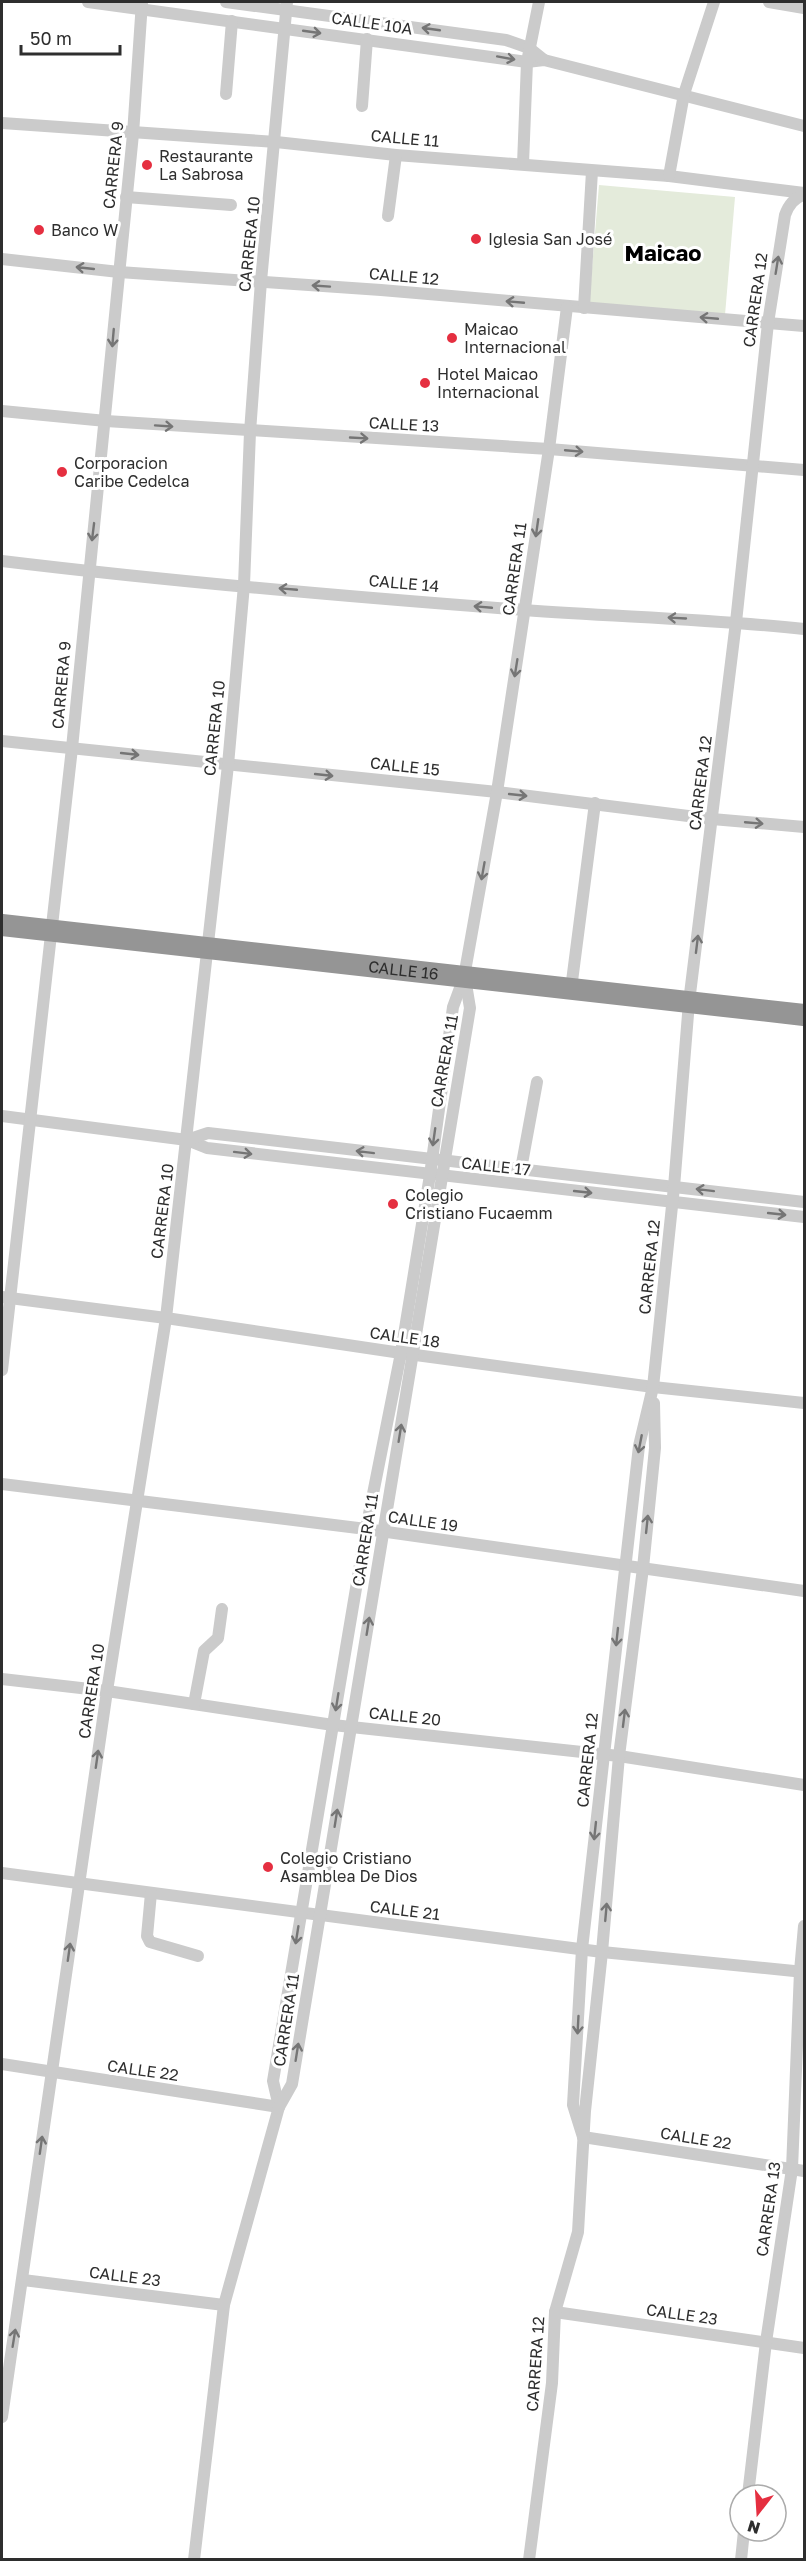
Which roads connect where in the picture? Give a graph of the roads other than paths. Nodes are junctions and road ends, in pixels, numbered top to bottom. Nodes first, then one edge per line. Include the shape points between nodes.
1 (88, 2) edge
2 (226, 2) edge
3 (539, 2) edge
4 (714, 2) edge
5 (769, 2) edge
6 (141, 5) edge
7 (287, 5) edge
8 (804, 8) edge
9 (232, 21) junction
10 (284, 28) junction
11 (367, 39) junction
12 (529, 48) junction
13 (544, 60) junction
14 (527, 62) junction
15 (225, 94) dead end
16 (684, 94) junction
17 (362, 106) dead end
18 (2, 123) edge
19 (804, 126) edge
20 (133, 134) junction
21 (276, 142) junction
22 (396, 155) junction
23 (523, 164) junction
24 (592, 171) junction
25 (669, 176) junction
26 (804, 193) edge
27 (126, 197) junction
28 (231, 205) dead end
29 (388, 216) dead end
30 (2, 259) edge
31 (119, 272) junction
32 (261, 281) junction
33 (567, 307) junction
34 (584, 308) junction
35 (768, 323) junction
36 (804, 326) edge
37 (2, 411) edge
38 (106, 422) junction
39 (250, 432) junction
40 (549, 449) junction
41 (751, 467) junction
42 (804, 470) edge
43 (2, 561) edge
44 (88, 571) junction
45 (244, 585) junction
46 (525, 610) junction
47 (736, 622) junction
48 (804, 629) edge
49 (2, 741) edge
50 (72, 748) junction
51 (228, 765) junction
52 (497, 792) junction
53 (595, 803) junction
54 (712, 819) junction
55 (804, 827) edge
56 (2, 925) edge
57 (51, 930) junction
58 (207, 948) junction
59 (464, 977) junction
60 (571, 989) junction
61 (689, 1002) junction
62 (804, 1015) edge
63 (537, 1082) dead end
64 (2, 1116) edge
65 (30, 1120) junction
66 (187, 1140) junction
67 (437, 1160) junction
68 (521, 1170) junction
69 (436, 1176) junction
70 (674, 1187) junction
71 (804, 1202) edge
72 (672, 1203) junction
73 (804, 1217) edge
74 (6, 1297) edge
75 (166, 1318) junction
76 (407, 1354) junction
77 (2, 1370) edge
78 (653, 1387) junction
79 (804, 1403) edge
80 (2, 1484) edge
81 (138, 1500) junction
82 (366, 1529) junction
83 (383, 1532) junction
84 (625, 1566) junction
85 (643, 1568) junction
86 (804, 1591) edge
87 (222, 1609) dead end
88 (2, 1679) edge
89 (107, 1691) junction
90 (194, 1704) junction
91 (333, 1725) junction
92 (351, 1727) junction
93 (604, 1755) junction
94 (619, 1756) junction
95 (804, 1785) edge
96 (2, 1874) edge
97 (79, 1884) junction
98 (151, 1893) junction
99 (301, 1913) junction
100 (320, 1915) junction
101 (804, 1926) edge
102 (582, 1949) junction
103 (602, 1952) junction
104 (198, 1956) dead end
105 (802, 1972) edge
106 (2, 2064) edge
107 (51, 2073) junction
108 (279, 2107) junction
109 (583, 2137) junction
110 (798, 2170) edge
111 (23, 2280) junction
112 (224, 2305) junction
113 (555, 2312) junction
114 (766, 2342) junction
115 (804, 2348) edge
116 (2, 2417) edge
117 (749, 2483) edge
118 (743, 2543) edge
119 (194, 2559) edge
120 (529, 2559) edge
121 (741, 2559) edge

1 - 6 street, CALLE 10A
2 - 7 street, CALLE 10A
3 - 12 street
4 - 16 street
5 - 8 street
6 - 9 street, CALLE 10A
6 - 20 street, CARRERA 9
7 - 10 street, CARRERA 10
12 -> 7 street, CALLE 10A via 506,40
9 - 10 street, CALLE 10A
9 - 15 street
10 -> 11 street, CALLE 10A
10 - 21 street, CARRERA 10
11 -> 14 street, CALLE 10A
11 - 17 street
12 - 13 street, CALLE 10A
12 - 14 street
13 - 14 street, CALLE 10A
13 - 16 street, CALLE 10A
14 - 23 street
16 - 19 street, CALLE 10A
16 - 25 street
18 - 20 street, CALLE 11
20 - 21 street, CALLE 11
20 - 27 street, CARRERA 9
21 - 22 street, CALLE 11
21 - 32 street, CARRERA 10
22 - 23 street, CALLE 11
22 - 29 street
23 - 24 street, CALLE 11
24 - 25 street, CALLE 11
24 - 34 street
25 - 26 street, CALLE 11
35 -> 26 street, CARRERA 12 via 784,215 794,199
27 - 28 street
27 - 31 street, CARRERA 9
31 -> 30 street, CALLE 12
31 - 32 street, CALLE 12
31 -> 38 street, CARRERA 9
33 -> 32 street, CALLE 12
32 - 39 street, CARRERA 10
33 - 34 street, CALLE 12
33 - 40 street, CARRERA 11
35 -> 34 street, CALLE 12
35 - 36 street, CALLE 12
35 - 41 street, CARRERA 12
37 - 38 street, CALLE 13
38 -> 39 street, CALLE 13
38 -> 44 street, CARRERA 9
39 -> 40 street, CALLE 13
39 - 45 street, CARRERA 10
40 -> 41 street, CALLE 13
40 -> 46 street, CARRERA 11
41 - 42 street, CALLE 13
41 - 47 street, CARRERA 12
43 - 44 street, CALLE 14
44 - 45 street, CALLE 14
44 - 50 street, CARRERA 9
46 -> 45 street, CALLE 14
45 - 51 street, CARRERA 10
47 -> 46 street, CALLE 14
46 -> 52 street, CARRERA 11
47 - 48 street, CALLE 14
47 - 54 street, CARRERA 12
49 - 50 street, CALLE 15
50 -> 51 street, CALLE 15
50 - 57 street, CARRERA 9
51 -> 52 street, CALLE 15
51 - 58 street, CARRERA 10
52 -> 53 street, CALLE 15
52 -> 59 street, CARRERA 11
53 - 54 street, CALLE 15
53 - 60 street
54 -> 55 street, CALLE 15
61 -> 54 street, CARRERA 12
56 - 57 highway, CALLE 16
57 - 58 highway, CALLE 16
57 - 65 street, CARRERA 9
58 - 59 highway, CALLE 16
58 - 66 street, CARRERA 10
59 - 60 highway, CALLE 16
59 - 67 street, CARRERA 11 via 453,1007
60 - 61 highway, CALLE 16
61 - 62 highway, CALLE 16
61 - 70 street, CARRERA 12
63 - 68 street
64 - 65 street, CALLE 17
65 - 66 street, CALLE 17
65 - 74 street, CARRERA 9
67 -> 66 street, CALLE 17 via 208,1134
66 -> 69 street, CALLE 17 via 207,1148
66 - 75 street, CARRERA 10
67 - 68 street, CALLE 17
67 - 69 street, CARRERA 11
68 - 70 street, CALLE 17
69 -> 72 street, CALLE 17
69 - 76 street, CARRERA 11
71 -> 70 street, CALLE 17
70 - 72 street, CARRERA 12
72 -> 73 street, CALLE 17
72 - 78 street, CARRERA 12
74 - 75 street, CALLE 18
74 - 77 street, CARRERA 9
75 - 76 street, CALLE 18
75 - 81 street, CARRERA 10
76 - 78 street, CALLE 18
76 - 82 street, CARRERA 11
83 -> 76 street, CARRERA 11
78 - 79 street, CALLE 18
78 -> 84 street, CARRERA 12 via 639,1446
85 -> 78 street, CARRERA 12 via 655,1448
80 - 81 street, CALLE 19
81 - 82 street, CALLE 19
81 - 89 street, CARRERA 10
82 - 83 street, CALLE 19
82 -> 91 street, CARRERA 11
83 - 84 street, CALLE 19
92 -> 83 street, CARRERA 11
84 - 85 street, CALLE 19
84 -> 93 street, CARRERA 12
85 - 86 street, CALLE 19
94 -> 85 street, CARRERA 12
87 - 90 street via 218,1638 204,1651
88 - 89 street, CALLE 20
89 - 90 street, CALLE 20
97 -> 89 street, CARRERA 10
90 - 91 street, CALLE 20
91 - 92 street, CALLE 20
91 - 99 street, CARRERA 11
92 - 93 street, CALLE 20
100 -> 92 street, CARRERA 11
93 - 94 street, CALLE 20
93 -> 102 street, CARRERA 12
94 - 95 street, CALLE 20
103 -> 94 street, CARRERA 12
96 - 97 street, CALLE 21
97 - 98 street, CALLE 21
107 -> 97 street, CARRERA 10
98 - 99 street, CALLE 21
98 - 104 street via 147,1936 150,1942
99 - 100 street, CALLE 21
99 -> 108 street, CARRERA 11 via 273,2082
100 - 102 street, CALLE 21
108 -> 100 street, CARRERA 11 via 292,2084
101 - 105 street, CARRERA 13
102 - 103 street, CALLE 21
102 -> 109 street, CARRERA 12 via 573,2105
103 - 105 street, CALLE 21
103 - 109 street, CARRERA 12
105 - 110 street, CARRERA 13
106 - 107 street, CALLE 22
107 - 108 street, CALLE 22
111 -> 107 street, CARRERA 10
108 - 112 street, CARRERA 11
109 - 110 street, CALLE 22
109 - 113 street, CARRERA 12 via 578,2232
110 - 114 street, CARRERA 13
111 - 112 street, CALLE 23
116 -> 111 street, CARRERA 10
112 - 119 street, CARRERA 11
113 - 114 street, CALLE 23
113 - 120 street, CARRERA 12 via 552,2383
114 - 115 street, CALLE 23
114 - 117 street, CARRERA 13
118 - 121 street

